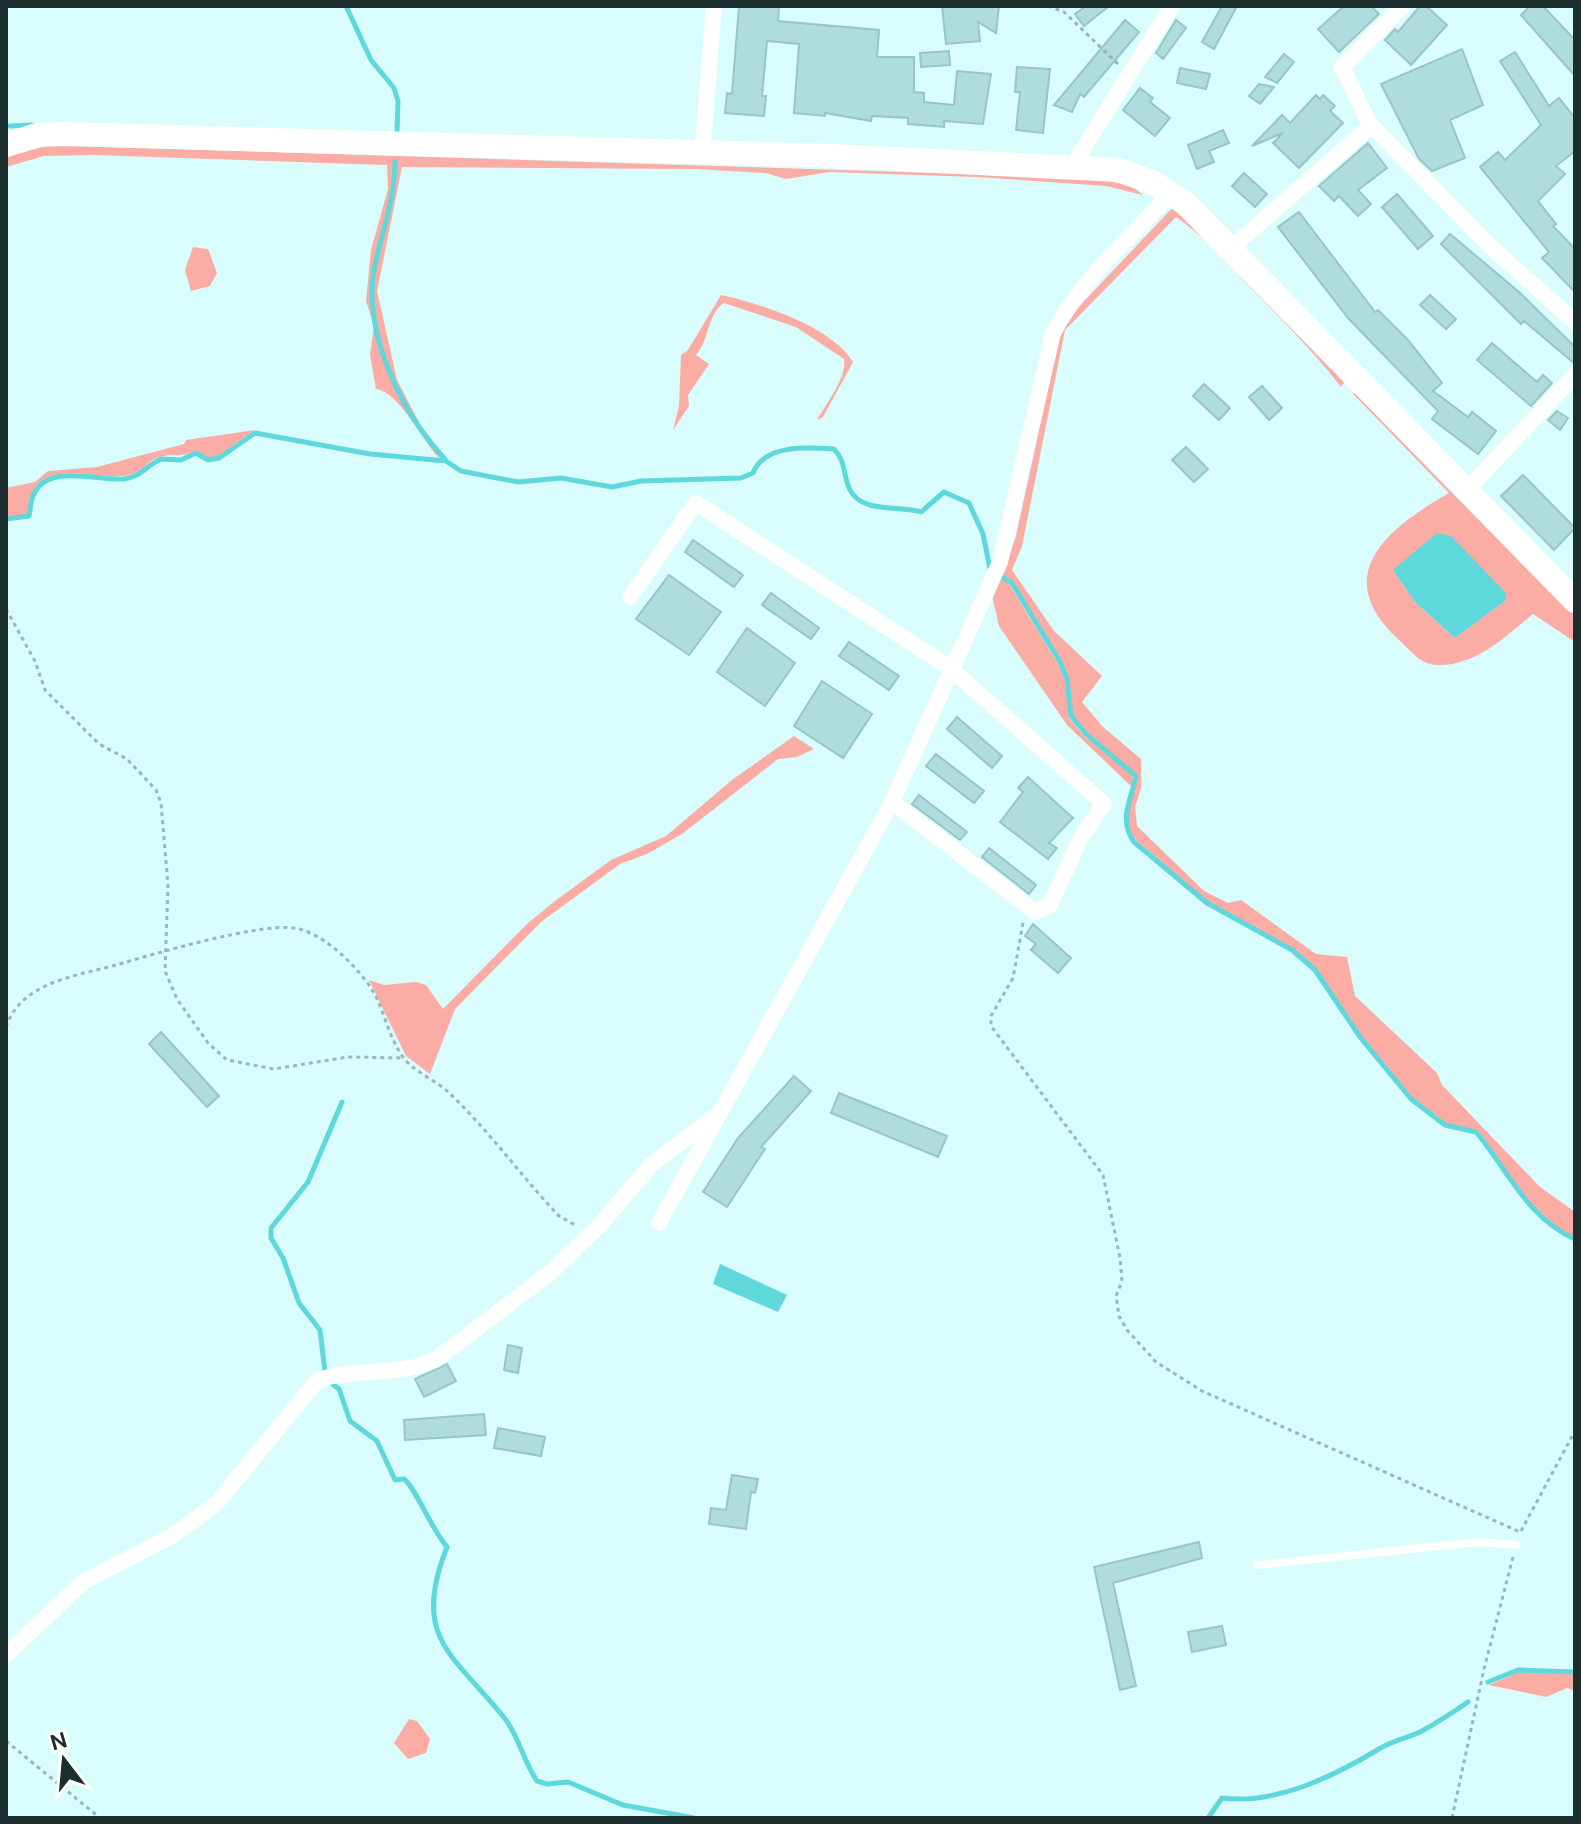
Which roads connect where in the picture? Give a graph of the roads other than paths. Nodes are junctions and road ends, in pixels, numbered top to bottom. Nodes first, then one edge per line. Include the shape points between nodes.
1 (714, 6) edge
2 (1172, 6) edge
3 (1403, 6) edge
4 (1369, 123) junction
5 (6, 145) edge
6 (702, 155) junction
7 (1073, 165) junction
8 (1171, 193) junction
9 (1230, 249) junction
10 (1575, 322) edge
11 (1575, 375) edge
12 (1467, 490) junction
13 (630, 597) dead end
14 (1575, 601) edge
15 (950, 668) junction
16 (892, 802) junction
17 (726, 1107) junction
18 (659, 1223) dead end
19 (1516, 1545) road end
20 (1258, 1565) dead end
21 (6, 1655) edge

1 - 6 street
2 - 7 street
3 - 4 street via 1342,67
4 - 9 street
4 - 10 street via 1490,246
5 - 6 main road via 37,135 65,134
6 - 7 main road
7 - 8 main road via 1119,170
8 - 9 main road
8 - 15 street via 1097,273 1053,333 1000,562
9 - 12 main road
11 - 12 street
12 - 14 main road
13 - 15 street via 696,503
15 - 16 street
15 - 16 street via 1104,804 1080,839 1050,905 1035,912
16 - 17 street
17 - 18 street
17 - 21 street via 651,1165 550,1273 435,1360 415,1370 330,1375 316,1382 216,1504 172,1536 83,1582
19 - 20 lane via 1480,1542

